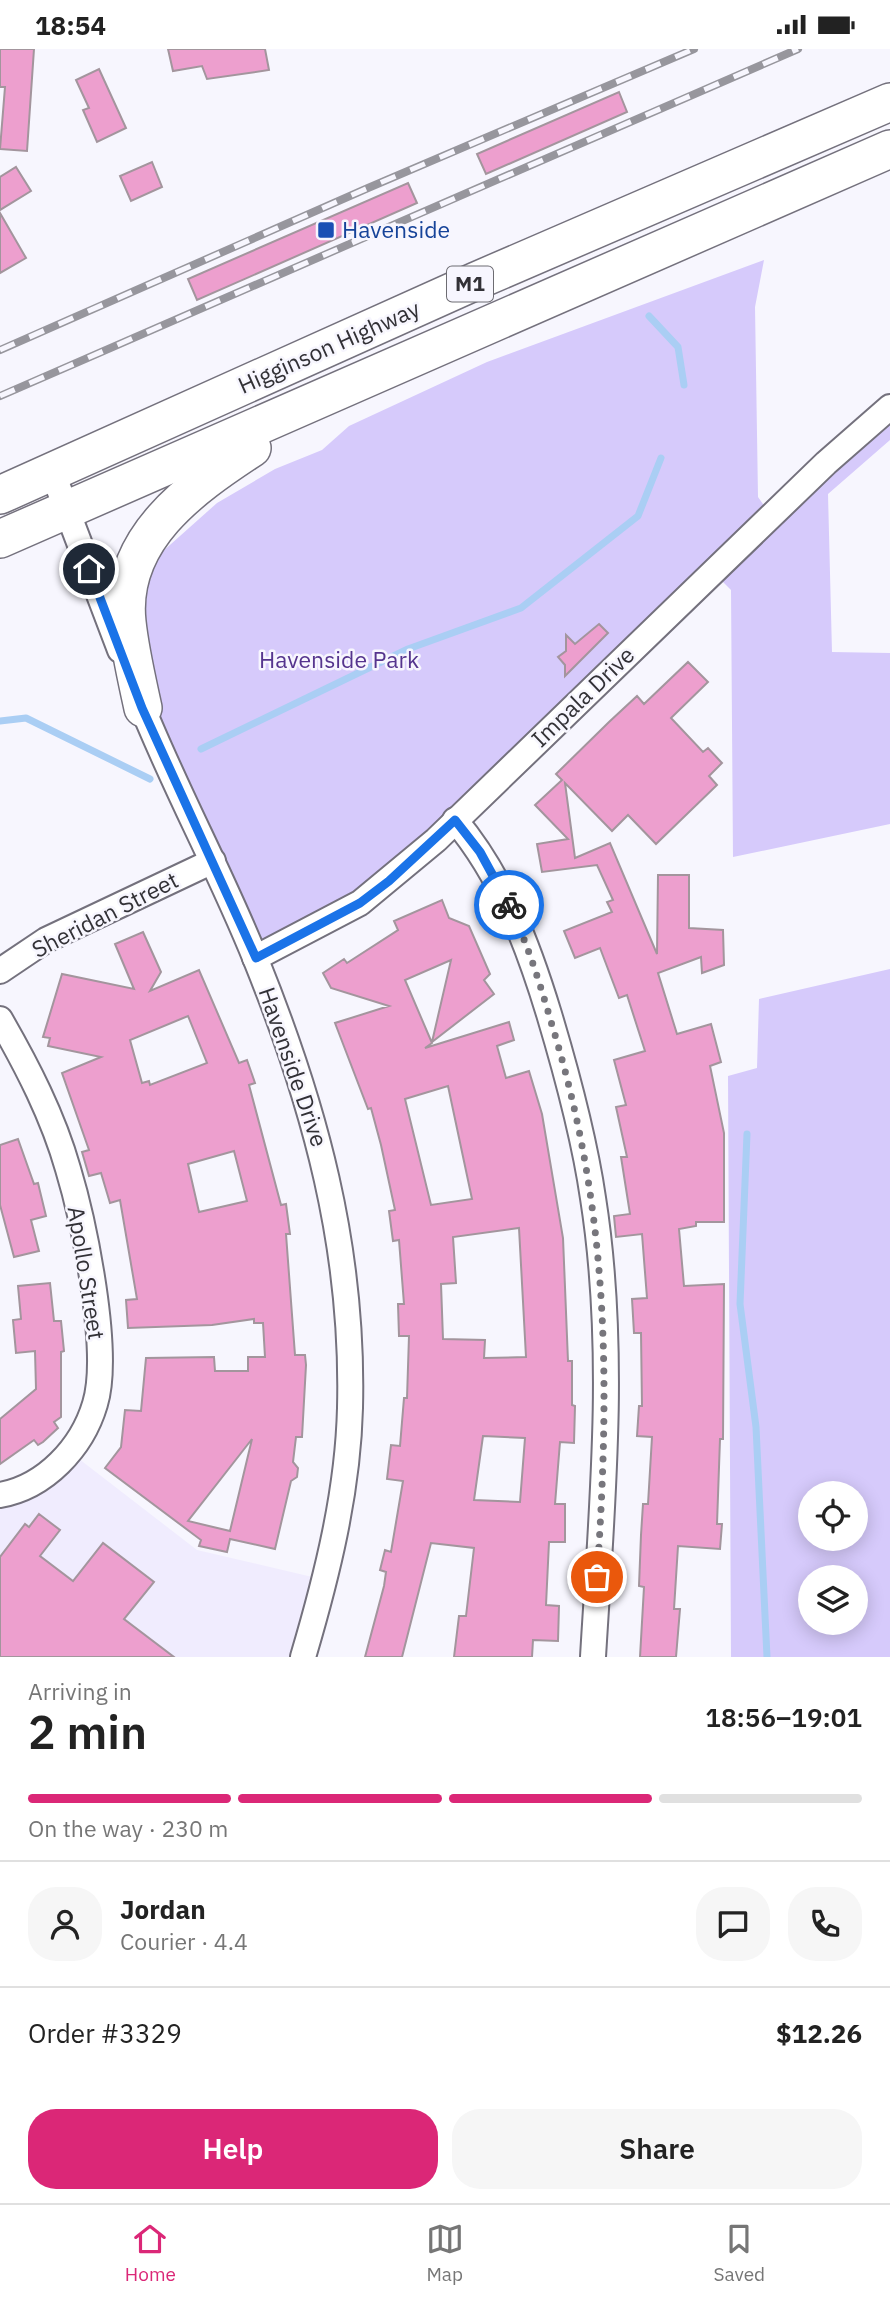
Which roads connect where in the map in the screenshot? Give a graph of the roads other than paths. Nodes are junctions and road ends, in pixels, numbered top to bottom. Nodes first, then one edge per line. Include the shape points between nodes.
1 (890, 102) edge
2 (890, 149) edge
3 (345, 389) junction
4 (890, 407) edge
5 (52, 471) junction
6 (0, 495) edge
7 (66, 509) junction
8 (0, 539) edge
9 (142, 708) junction
10 (455, 820) junction
11 (213, 861) junction
12 (256, 958) junction
13 (0, 971) edge
14 (0, 1019) edge
15 (0, 1495) edge
16 (303, 1657) edge
17 (593, 1657) edge

1 - 5 highway, Higginson Highway / M1
2 - 3 highway, Higginson Highway / M1
3 - 7 highway, Higginson Highway / M1
3 - 9 highway via 200,482 169,510 146,541 127,603
4 - 10 street, Impala Drive via 825,463
5 - 6 highway, Higginson Highway / M1
5 - 7 street, Havenside Drive
7 - 8 highway, Higginson Highway / M1
7 - 9 street, Havenside Drive
9 - 11 street, Havenside Drive
10 - 12 street, Impala Drive via 360,903
10 - 17 street via 504,895 534,963 568,1076 594,1199 603,1287 606,1395
11 - 12 street, Havenside Drive
11 - 13 street, Sheridan Street via 46,940
12 - 16 street, Havenside Drive via 301,1078 331,1187 350,1366 347,1445 337,1520 326,1580
14 - 15 street, Apollo Street via 26,1065 68,1168 92,1279 99,1376 92,1414 70,1453 33,1484

